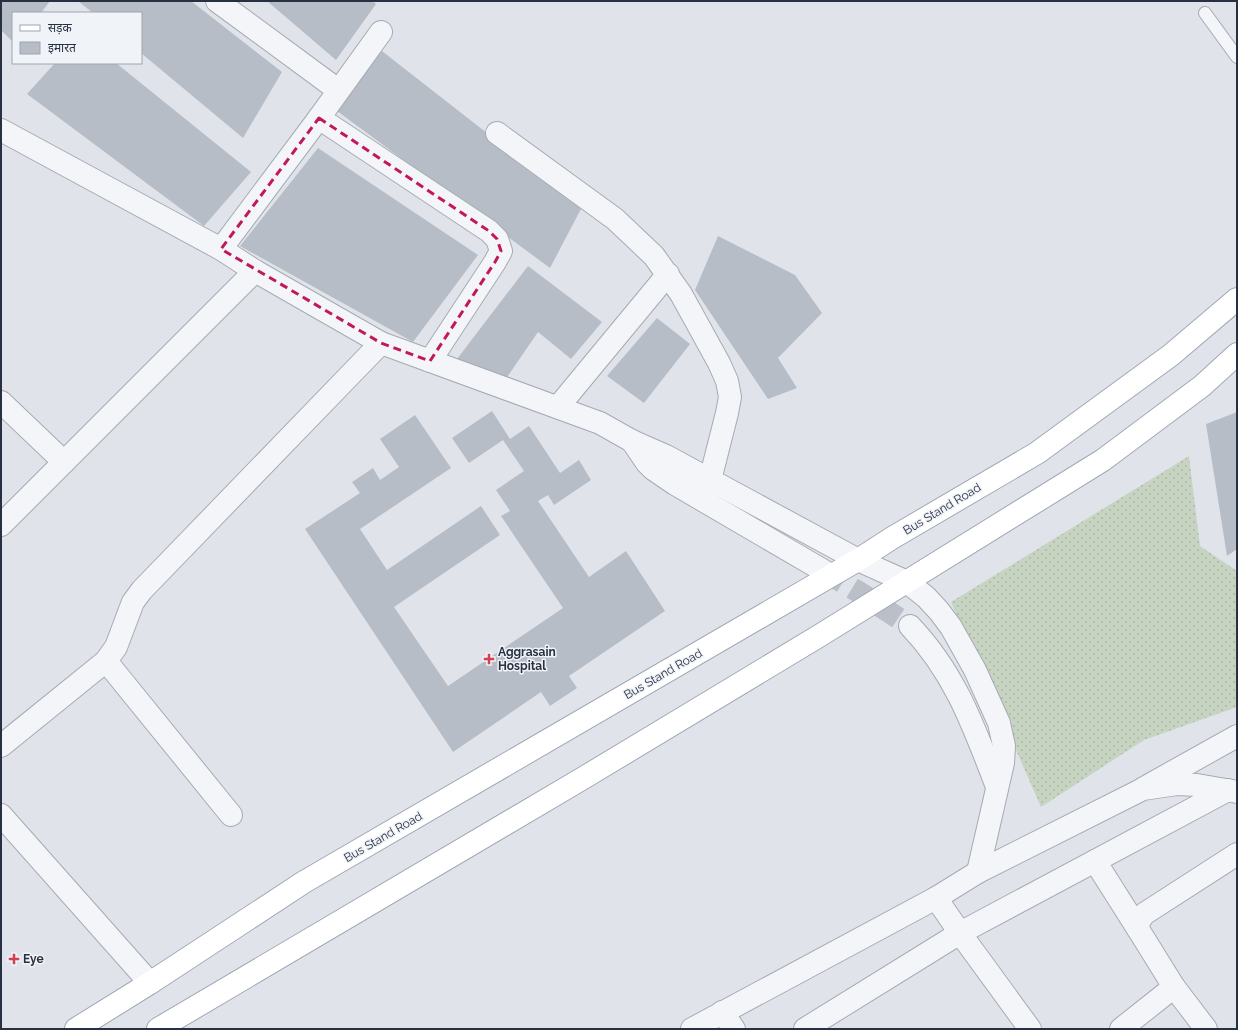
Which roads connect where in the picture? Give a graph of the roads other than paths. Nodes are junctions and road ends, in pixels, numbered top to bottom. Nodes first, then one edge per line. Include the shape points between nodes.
1 (217, 1) edge
2 (1206, 13) dead end
3 (381, 32) dead end
4 (1237, 57) edge
5 (338, 90) junction
6 (319, 118) junction
7 (1, 130) edge
8 (497, 133) dead end
9 (221, 249) junction
10 (255, 271) junction
11 (668, 274) junction
12 (1237, 299) edge
13 (381, 343) junction
14 (430, 361) junction
15 (1233, 361) edge
16 (1, 402) edge
17 (558, 407) junction
18 (632, 441) junction
19 (64, 462) junction
20 (710, 480) junction
21 (1, 525) edge
22 (858, 560) junction
23 (824, 571) tunnel mouth
24 (907, 582) junction
25 (910, 626) tunnel mouth
26 (106, 661) junction
27 (1237, 736) edge
28 (1, 746) edge
29 (997, 787) junction
30 (1143, 789) junction
31 (1232, 791) edge
32 (231, 814) dead end
33 (1, 815) edge
34 (1237, 854) edge
35 (1095, 861) junction
36 (978, 872) junction
37 (936, 898) junction
38 (1138, 929) junction
39 (960, 933) junction
40 (150, 982) junction
41 (1174, 987) junction
42 (728, 1021) edge
43 (76, 1029) edge
44 (158, 1029) edge
45 (692, 1029) edge
46 (806, 1029) edge
47 (1030, 1029) edge
48 (1121, 1029) edge
49 (1206, 1029) edge

1 - 5 street
2 - 4 lane
3 - 5 street
5 - 6 street
6 - 9 street
6 - 14 street via 489,230 497,239 501,251 495,262
7 - 9 street
8 - 11 street via 615,219 654,256
9 - 10 street
10 - 13 street
10 - 19 street
11 - 17 street
11 - 20 street via 719,363 728,386 730,397 727,413
12 - 22 main road, Bus Stand Road via 1170,355 1037,453
13 - 14 street
13 - 26 street via 142,590 133,602 116,647
14 - 17 street
15 - 24 main road via 1103,460
16 - 19 street
17 - 18 street via 600,423
18 - 20 street
18 - 23 street via 646,463 670,481
19 - 21 street
20 - 22 street
22 - 24 street
22 - 40 main road, Bus Stand Road via 304,882
24 - 29 street via 926,597 951,627 975,670 999,723 1004,746
24 - 44 main road via 585,777
25 - 29 street via 925,642 960,698 973,724
26 - 28 street
26 - 32 street
27 - 30 street
29 - 36 street
30 - 31 street via 1177,784
30 - 36 street
31 - 35 street
33 - 40 street
34 - 38 street via 1144,914 1139,921
35 - 38 street
35 - 39 street
36 - 37 street
37 - 39 street
37 - 42 street
38 - 41 street
39 - 46 street
39 - 47 street
40 - 43 main road, Bus Stand Road
41 - 48 street
41 - 49 street
42 - 45 street

